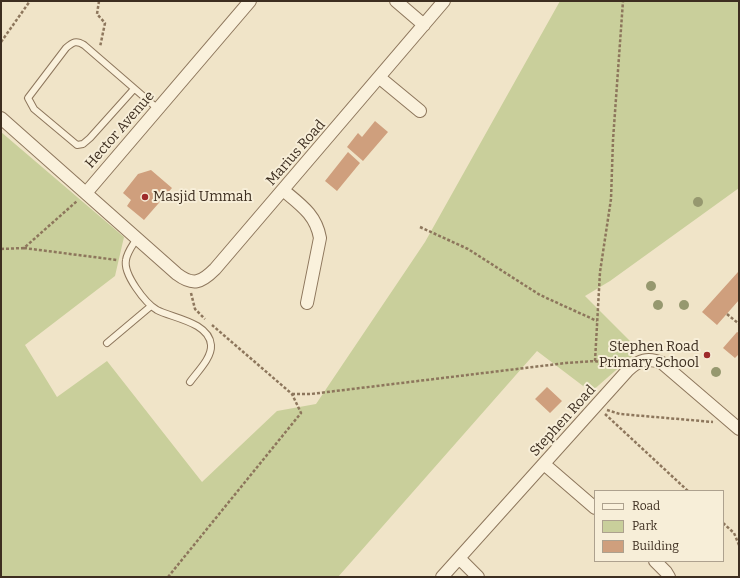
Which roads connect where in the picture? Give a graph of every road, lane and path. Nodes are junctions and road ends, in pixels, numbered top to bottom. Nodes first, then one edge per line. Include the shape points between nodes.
1 (30, 1) edge
2 (99, 1) edge
3 (250, 1) edge
4 (396, 1) edge
5 (444, 1) edge
6 (623, 1) edge
7 (424, 25) junction
8 (1, 42) edge
9 (95, 54) junction
10 (380, 78) junction
11 (134, 89) junction
12 (158, 109) junction
13 (420, 111) dead end
14 (1, 118) edge
15 (283, 190) junction
16 (86, 193) junction
17 (420, 227) dead end
18 (137, 238) junction
19 (24, 248) junction
20 (1, 249) edge
21 (126, 262) junction
22 (191, 282) junction
23 (307, 303) dead end
24 (151, 306) junction
25 (727, 314) dead end
26 (597, 321) junction
27 (739, 324) edge
28 (107, 343) dead end
29 (595, 361) junction
30 (628, 370) junction
31 (190, 382) dead end
32 (292, 394) junction
33 (596, 406) junction
34 (736, 426) edge
35 (544, 464) junction
36 (687, 490) edge
37 (594, 507) edge
38 (724, 524) edge
39 (739, 545) edge
40 (459, 558) junction
41 (656, 562) edge
42 (168, 577) edge
43 (442, 577) edge
44 (478, 577) edge
45 (669, 577) edge

1 - 8 path
2 - 9 path via 97,14 105,22 101,47
3 - 12 street, Hector Avenue
4 - 7 street
5 - 7 street, Marius Road
6 - 26 path via 611,199 600,272
7 - 10 street, Marius Road
9 - 11 lane
9 - 11 lane via 78,41 73,42 28,98 34,110 70,141 77,145 83,144
10 - 13 street
10 - 15 street, Marius Road
11 - 12 lane
12 - 16 street, Hector Avenue
14 - 16 street, Hector Avenue
15 - 22 street, Marius Road via 215,269 206,278
15 - 23 street via 307,210 318,228 320,238
16 - 18 street
16 - 19 path
17 - 26 path via 468,248 540,294
18 - 21 lane
18 - 22 street via 177,274
19 - 20 path
19 - 21 path
21 - 24 lane via 131,281
22 - 32 path via 195,309
24 - 28 lane
24 - 31 lane via 193,324 209,339 209,354
25 - 27 path
26 - 29 path
29 - 30 path
29 - 32 path via 477,372 312,394
30 - 33 street, Stephen Road
30 - 34 street, Stephen Road via 647,359 662,363
32 - 42 path via 301,413
33 - 34 path via 620,414
33 - 35 street, Stephen Road
33 - 36 path
35 - 37 street
35 - 40 street, Stephen Road
38 - 39 path via 734,533
40 - 43 street, Stephen Road
40 - 44 street
41 - 45 street

